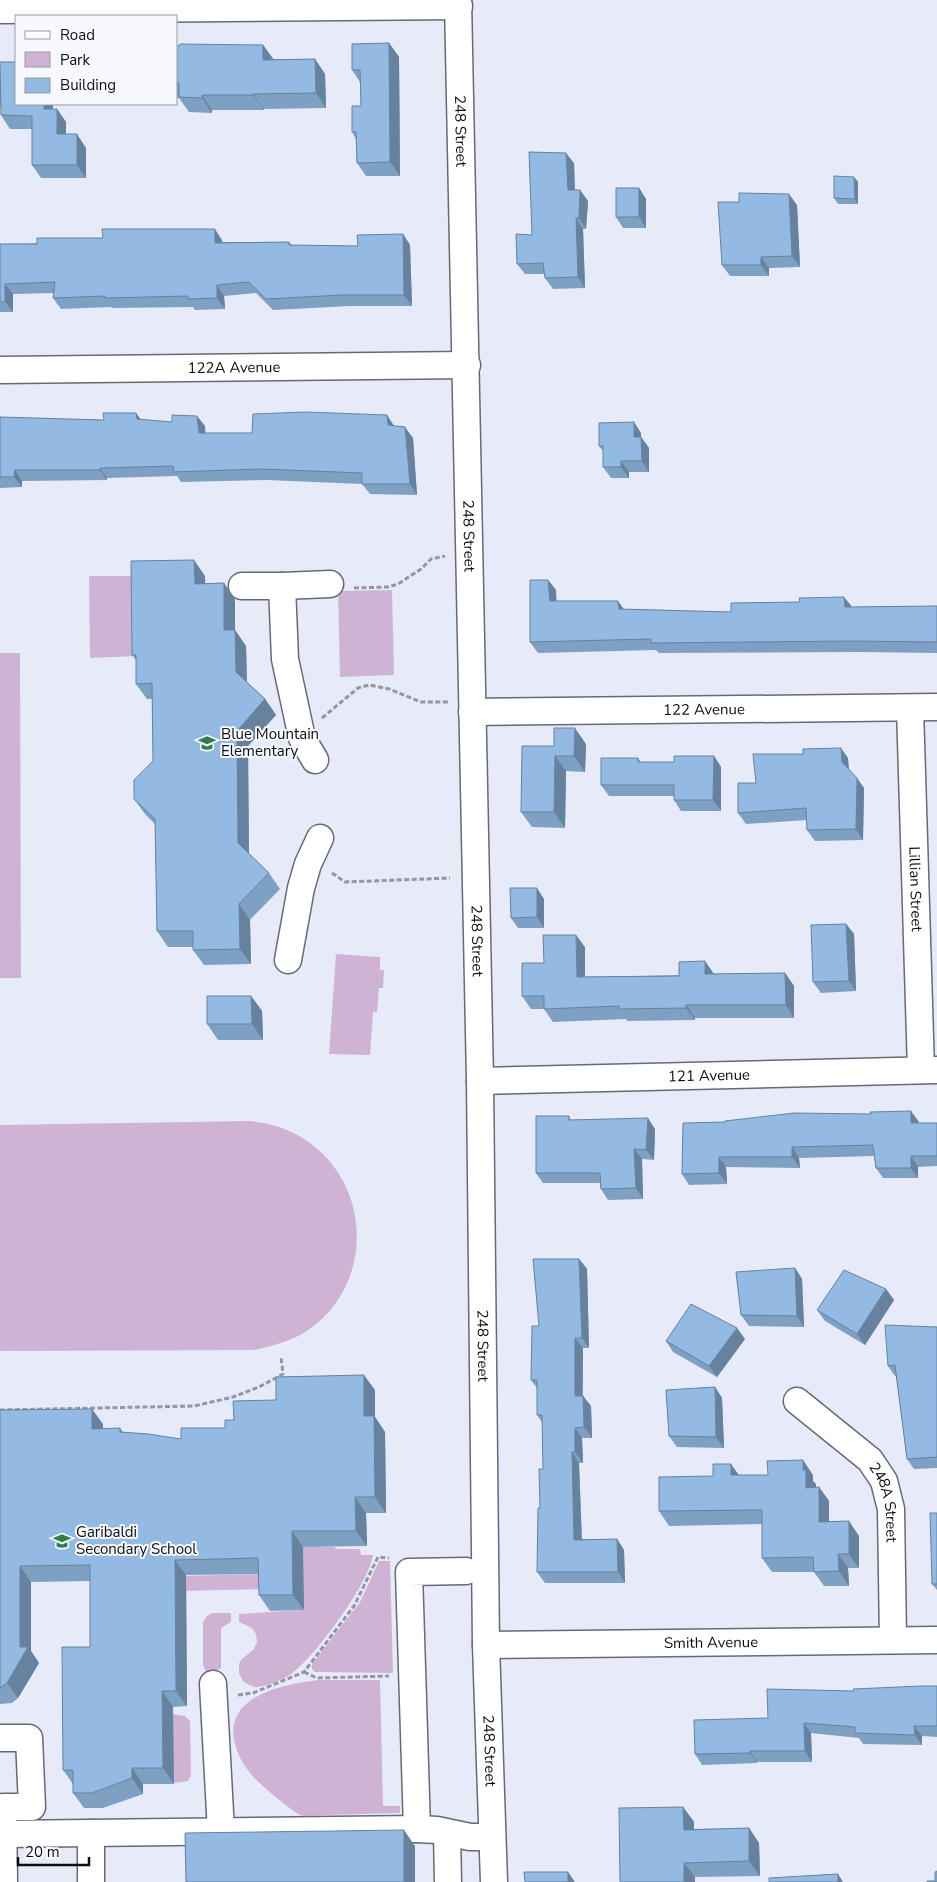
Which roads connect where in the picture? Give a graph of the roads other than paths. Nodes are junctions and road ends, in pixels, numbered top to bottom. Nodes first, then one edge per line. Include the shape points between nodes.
1 (459, 3) edge
2 (0, 10) edge
3 (467, 365) junction
4 (0, 370) edge
5 (330, 584) road end
6 (242, 586) dead end
7 (282, 586) junction
8 (461, 707) junction
9 (937, 707) edge
10 (910, 708) junction
11 (315, 760) dead end
12 (315, 849) road end
13 (288, 960) dead end
14 (929, 1070) edge
15 (480, 1080) junction
16 (797, 1401) dead end
17 (466, 1571) dead end
18 (893, 1640) junction
19 (937, 1640) edge
20 (486, 1644) junction
21 (214, 1691) road end
22 (0, 1738) edge
23 (2, 1808) edge
24 (417, 1829) junction
25 (220, 1831) junction
26 (91, 1833) junction
27 (447, 1833) junction
28 (4, 1834) junction
29 (492, 1837) junction
30 (4, 1882) edge
31 (92, 1882) edge
32 (448, 1882) edge
33 (494, 1882) edge

1 - 2 street
1 - 3 street, 248 Street
3 - 4 street, 122A Avenue
3 - 8 street, 248 Street
5 - 7 street
6 - 7 street
7 - 11 street via 285,659 302,738
8 - 10 street, 122 Avenue
8 - 15 street, 248 Street
9 - 10 street, 122 Avenue
10 - 14 street, Lillian Street
12 - 13 street via 301,888
14 - 15 street, 121 Avenue
15 - 20 street, 248 Street
16 - 18 street, 248A Street via 870,1460 884,1481 891,1509
17 - 24 street via 409,1572
18 - 19 street, Smith Avenue
18 - 20 street, Smith Avenue
20 - 29 street, 248 Street
21 - 25 street
22 - 23 street via 29,1738 32,1808
23 - 28 street
24 - 25 street
24 - 27 street
25 - 26 street
26 - 28 street
26 - 31 street
27 - 29 street
27 - 32 street
28 - 30 street
29 - 33 street, 248 Street

